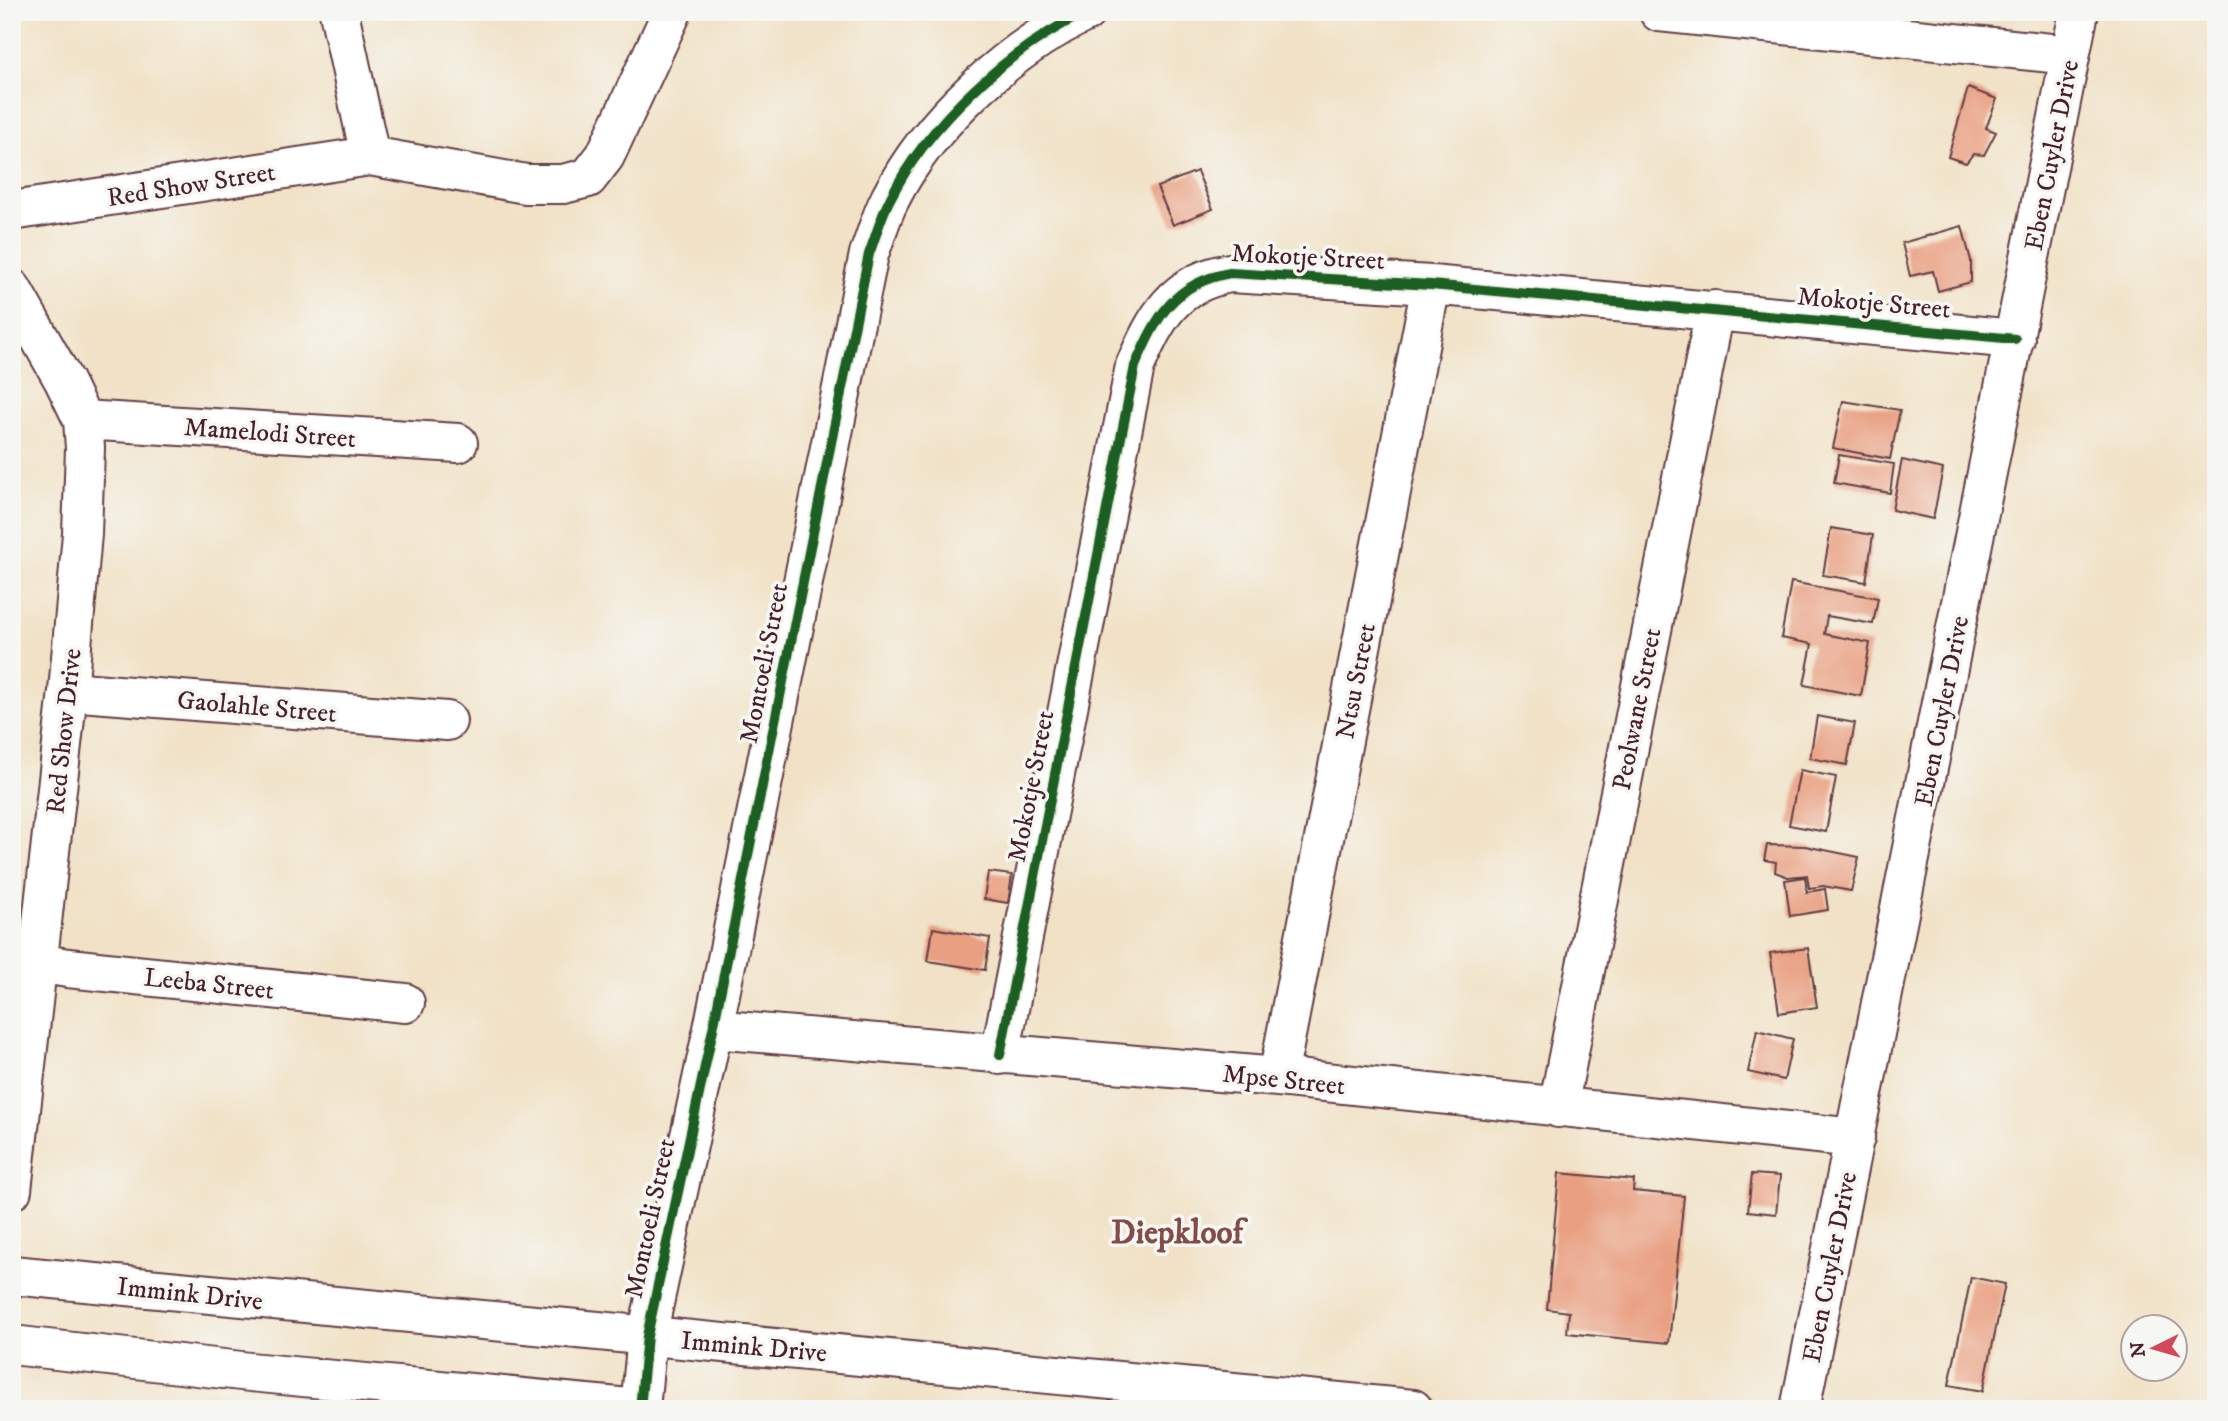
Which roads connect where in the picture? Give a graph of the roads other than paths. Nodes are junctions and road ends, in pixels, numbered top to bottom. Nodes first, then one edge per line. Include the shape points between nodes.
1 (339, 12) edge
2 (672, 12) edge
3 (1086, 12) edge
4 (1659, 12) edge
5 (2079, 12) edge
6 (2070, 55) junction
7 (370, 156) junction
8 (12, 211) edge
9 (1430, 285) junction
10 (12, 289) edge
11 (1715, 310) junction
12 (2015, 339) junction
13 (83, 420) junction
14 (458, 443) dead end
15 (68, 691) junction
16 (447, 721) dead end
17 (24, 962) edge
18 (405, 1003) dead end
19 (713, 1029) junction
20 (1000, 1055) junction
21 (1279, 1077) junction
22 (1558, 1108) junction
23 (1855, 1138) junction
24 (12, 1190) edge
25 (12, 1275) edge
26 (647, 1336) junction
27 (12, 1345) edge
28 (640, 1409) edge
29 (1413, 1409) edge
30 (1800, 1409) edge

1 - 7 street
2 - 7 street, Red Show Street via 605,156 587,178 563,184 526,184
3 - 19 street, Montoeli Street via 1034,43 951,113 921,148 890,199 869,254
4 - 6 street
5 - 6 street, Eben Cuyler Drive
6 - 12 street, Eben Cuyler Drive
7 - 8 street, Red Show Street
9 - 11 street, Mokotje Street
9 - 20 street, Mokotje Street via 1230,273 1190,287 1168,304 1153,325 1135,366
9 - 21 street, Ntsu Street
10 - 13 street, Red Show Drive
11 - 12 street, Mokotje Street
11 - 22 street, Peolwane Street
12 - 23 street, Eben Cuyler Drive
13 - 14 street, Mamelodi Street
13 - 15 street, Red Show Drive via 82,534
15 - 16 street, Gaolahle Street
15 - 17 street, Red Show Drive
17 - 18 street, Leeba Street
17 - 24 street, Red Show Drive
19 - 20 street, Mpse Street
19 - 26 street, Montoeli Street
20 - 21 street, Mpse Street
21 - 22 street, Mpse Street
22 - 23 street, Mpse Street
23 - 30 street, Eben Cuyler Drive
25 - 26 street, Immink Drive
26 - 28 street, Montoeli Street
26 - 29 street, Immink Drive
27 - 28 street

